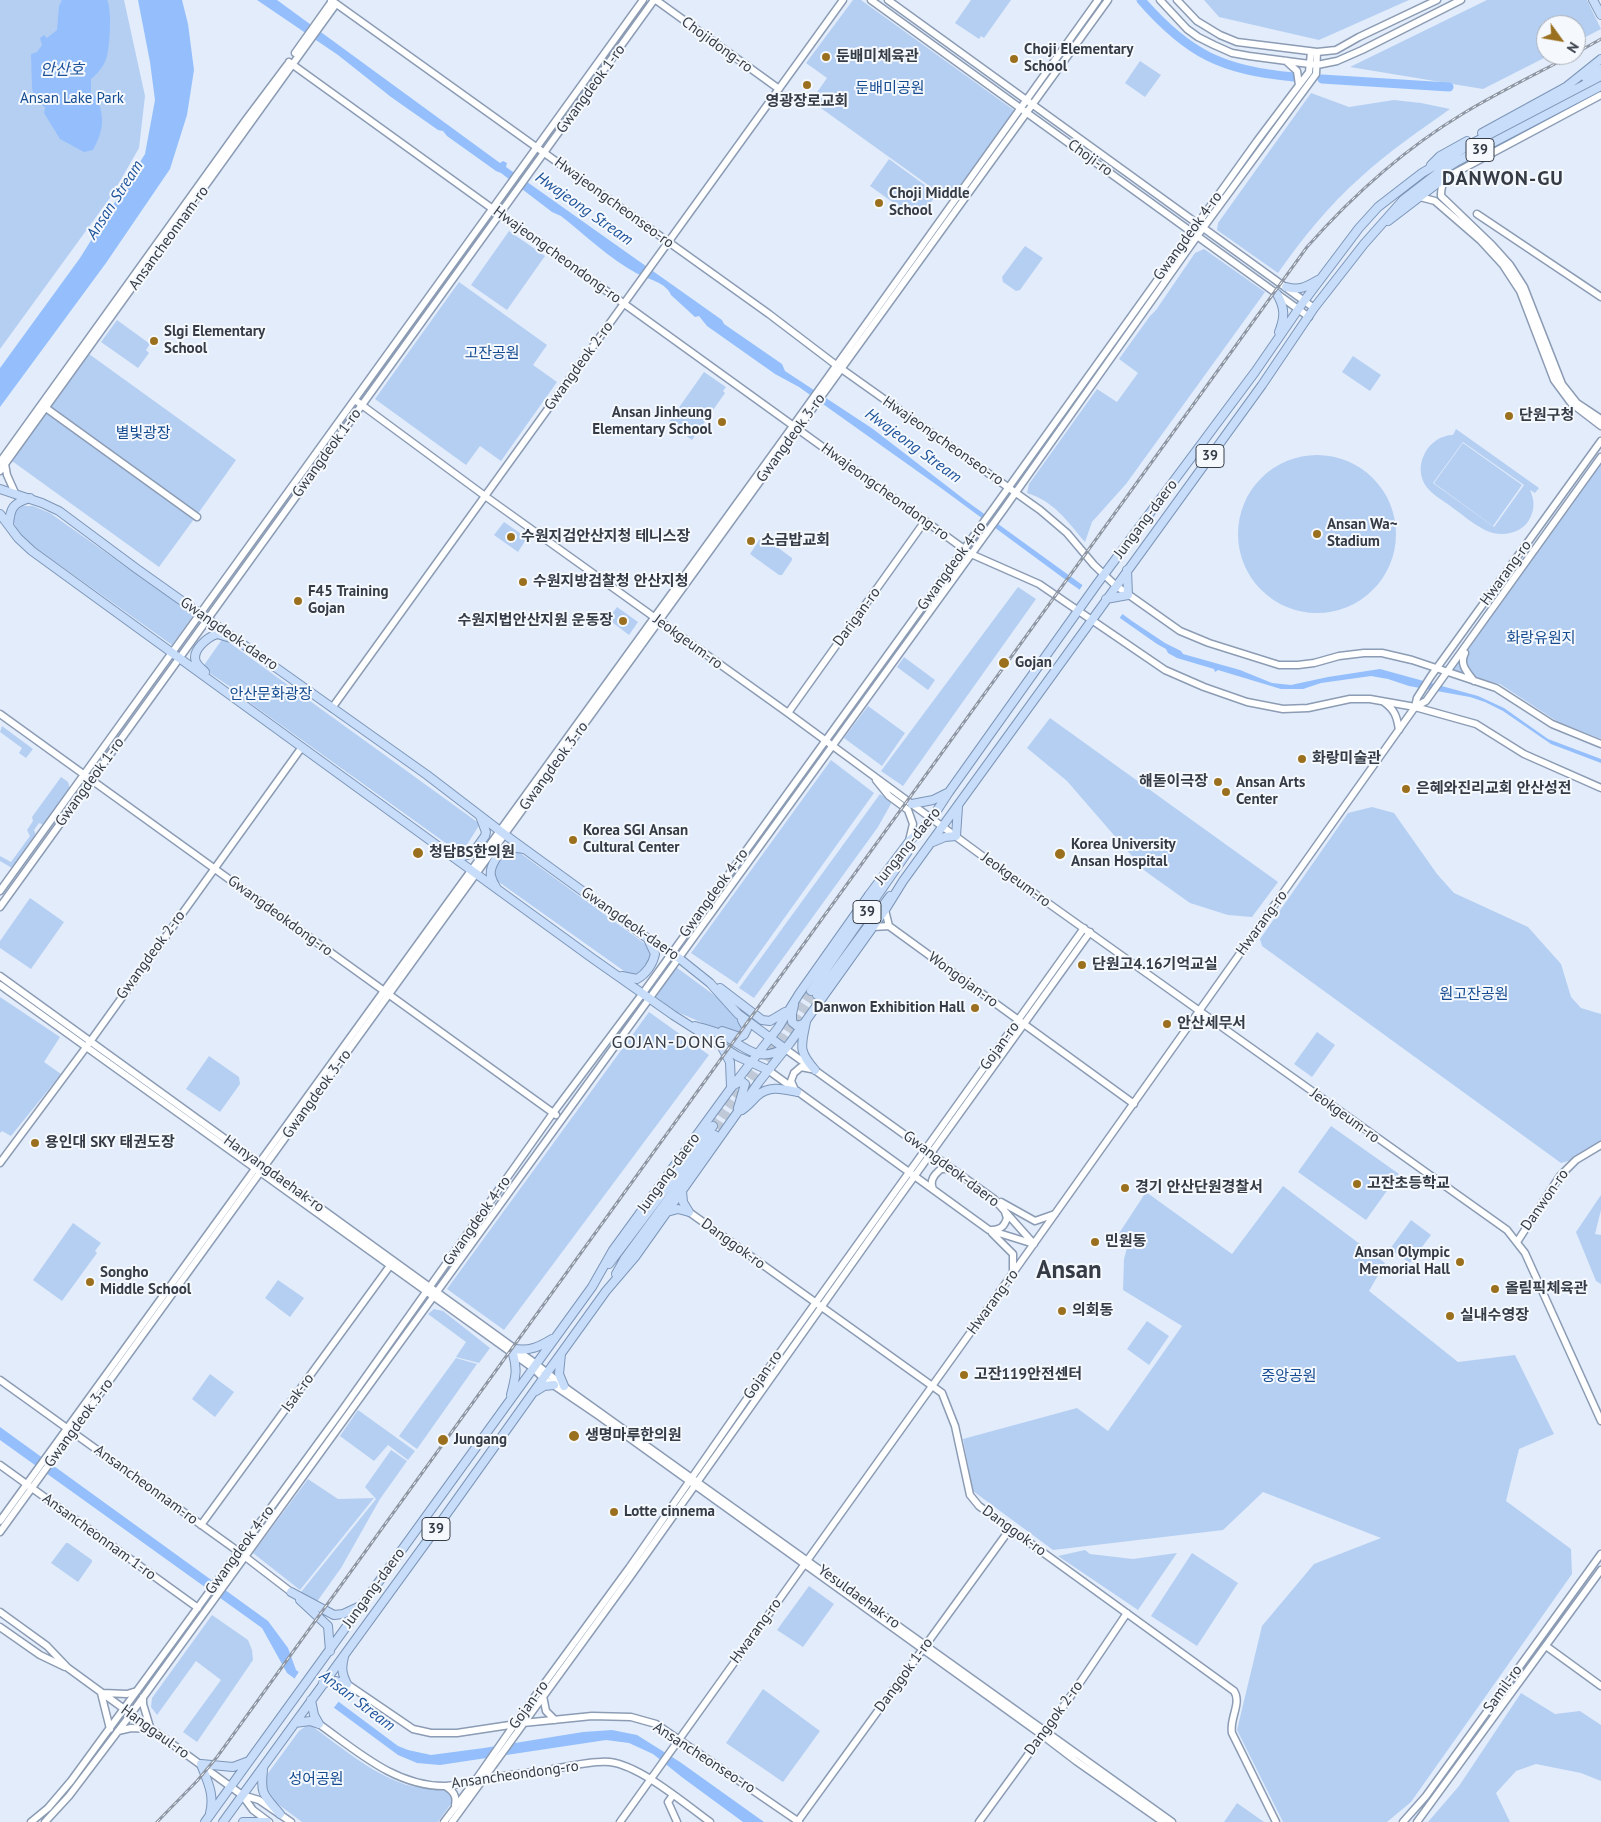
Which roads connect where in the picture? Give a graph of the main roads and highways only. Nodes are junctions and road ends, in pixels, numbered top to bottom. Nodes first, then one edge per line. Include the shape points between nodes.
1 (1593, 0) edge
2 (1601, 15) edge
3 (1601, 60) edge
4 (1601, 69) edge
5 (1601, 76) edge
6 (1601, 86) edge
7 (1566, 88) junction
8 (1422, 173) junction
9 (1451, 175) road end
10 (1373, 233) junction
11 (1322, 278) junction
12 (1286, 287) road end
13 (1277, 294) road end
14 (1273, 347) junction
15 (0, 489) edge
16 (30, 498) junction
17 (3, 520) edge
18 (1127, 569) junction
19 (1110, 596) junction
20 (242, 642) junction
21 (214, 683) junction
22 (949, 792) junction
23 (912, 804) road end
24 (958, 806) junction
25 (479, 815) junction
26 (921, 831) junction
27 (931, 843) junction
28 (526, 850) junction
29 (448, 853) junction
30 (903, 881) junction
31 (496, 889) junction
32 (648, 938) junction
33 (618, 976) junction
34 (710, 983) junction
35 (799, 994) junction
36 (787, 1012) junction
37 (738, 1014) junction
38 (805, 1021) junction
39 (689, 1025) junction
40 (712, 1030) junction
41 (770, 1039) junction
42 (720, 1045) junction
43 (784, 1048) junction
44 (757, 1054) junction
45 (750, 1062) junction
46 (768, 1070) junction
47 (815, 1070) road end
48 (731, 1088) junction
49 (797, 1092) road end
50 (736, 1114) junction
51 (682, 1191) junction
52 (667, 1212) junction
53 (592, 1287) junction
54 (606, 1291) junction
55 (556, 1337) junction
56 (562, 1352) junction
57 (554, 1385) road end
58 (564, 1386) road end
59 (509, 1403) junction
60 (522, 1408) junction
61 (362, 1604) junction
62 (330, 1651) junction
63 (345, 1654) junction
64 (326, 1681) junction
65 (310, 1704) junction
66 (278, 1722) junction
67 (295, 1723) junction
68 (289, 1731) junction
69 (251, 1760) junction
70 (263, 1768) junction
71 (280, 1814) road end
72 (207, 1820) edge
73 (223, 1822) edge
74 (243, 1822) edge
75 (268, 1822) edge

1 - 2 main road
3 - 7 main road
4 - 7 main road
5 - 8 main road, Jungang-daero / 39
6 - 10 main road, Jungang-daero / 39 via 1438,173 1403,200
7 - 8 main road via 1440,156
8 - 11 main road, Jungang-daero / 39 via 1378,207 1358,228
9 - 10 main road
10 - 18 main road, Jungang-daero / 39 via 1314,308 1262,385
11 - 12 main road via 1301,289
11 - 14 main road, Jungang-daero / 39
13 - 14 main road via 1284,309 1284,318
14 - 22 main road, Jungang-daero / 39 via 1104,574
15 - 16 main road, Gwangdeok-daero
16 - 17 main road via 18,502
16 - 20 main road, Gwangdeok-daero via 58,511
17 - 21 main road, Gwangdeok-daero via 32,551
18 - 19 main road, Jungang-daero / 39
18 - 19 main road via 1128,595
19 - 24 main road, Jungang-daero / 39
20 - 21 main road via 217,634 206,639 195,656 196,662
20 - 25 main road, Gwangdeok-daero
21 - 29 main road, Gwangdeok-daero
22 - 23 main road via 934,800
22 - 26 main road, Jungang-daero / 39
24 - 27 main road, Jungang-daero / 39
24 - 27 main road via 956,836
25 - 28 main road, Gwangdeok-daero
25 - 29 main road via 486,832 474,853 464,856
26 - 30 main road, 39 via 814,993
26 - 35 main road, Jungang-daero via 869,894
27 - 30 main road, Jungang-daero / 39
28 - 31 main road via 504,849 491,871
28 - 32 main road, Gwangdeok-daero
29 - 31 main road, Gwangdeok-daero
30 - 38 main road, Jungang-daero
31 - 33 main road, Gwangdeok-daero
32 - 33 main road via 655,956 643,974 637,979
32 - 34 main road, Gwangdeok-daero
33 - 39 main road, Gwangdeok-daero
34 - 36 main road via 762,1020 770,1021
34 - 37 main road, Gwangdeok-daero
35 - 36 main road, Jungang-daero
35 - 38 main road via 792,1009 792,1022 797,1026
36 - 41 main road, Jungang-daero
37 - 40 main road via 747,1027 744,1036
37 - 41 main road, Gwangdeok-daero
38 - 43 main road, Jungang-daero
38 - 47 main road via 802,1052
39 - 40 main road
39 - 42 main road, Gwangdeok-daero
40 - 44 main road
41 - 43 main road, Gwangdeok-daero
41 - 44 main road, Jungang-daero
42 - 45 main road, Gwangdeok-daero
42 - 48 main road via 730,1062
43 - 44 main road via 778,1052
43 - 46 main road, Jungang-daero
44 - 45 main road, Jungang-daero
45 - 46 main road, Gwangdeok-daero
45 - 48 main road, Jungang-daero
46 - 50 main road, Jungang-daero
48 - 50 main road via 740,1081 745,1084
48 - 53 main road, Jungang-daero via 613,1250
49 - 50 main road via 777,1088 768,1090 758,1094
50 - 51 main road, Jungang-daero
51 - 52 main road, Jungang-daero
51 - 52 main road via 683,1202 689,1212 678,1209
52 - 54 main road, Jungang-daero
53 - 54 main road, 39 via 716,1128 625,1258
53 - 55 main road, Jungang-daero / 39
54 - 56 main road, Jungang-daero / 39
55 - 59 main road, Jungang-daero / 39
55 - 59 main road via 537,1348 514,1351 516,1374
56 - 58 main road via 559,1374
56 - 60 main road, Jungang-daero / 39
57 - 60 main road via 538,1389
59 - 61 main road, Jungang-daero / 39
60 - 63 main road, Jungang-daero / 39
61 - 62 main road, Jungang-daero / 39
61 - 62 main road via 334,1615 291,1592 328,1626
62 - 66 main road, Jungang-daero / 39
63 - 64 main road, Jungang-daero / 39
63 - 64 main road via 342,1667 347,1684
64 - 65 main road, Jungang-daero / 39
65 - 67 main road, Jungang-daero / 39
65 - 67 main road via 319,1724 310,1721
66 - 68 main road via 283,1730
66 - 69 main road, Jungang-daero / 39
67 - 68 main road, Jungang-daero / 39
68 - 70 main road, Jungang-daero / 39
69 - 72 main road, Jungang-daero / 39
69 - 72 main road via 233,1766 200,1764 213,1802
70 - 71 main road via 261,1787
70 - 73 main road, Jungang-daero / 39
74 - 75 main road

